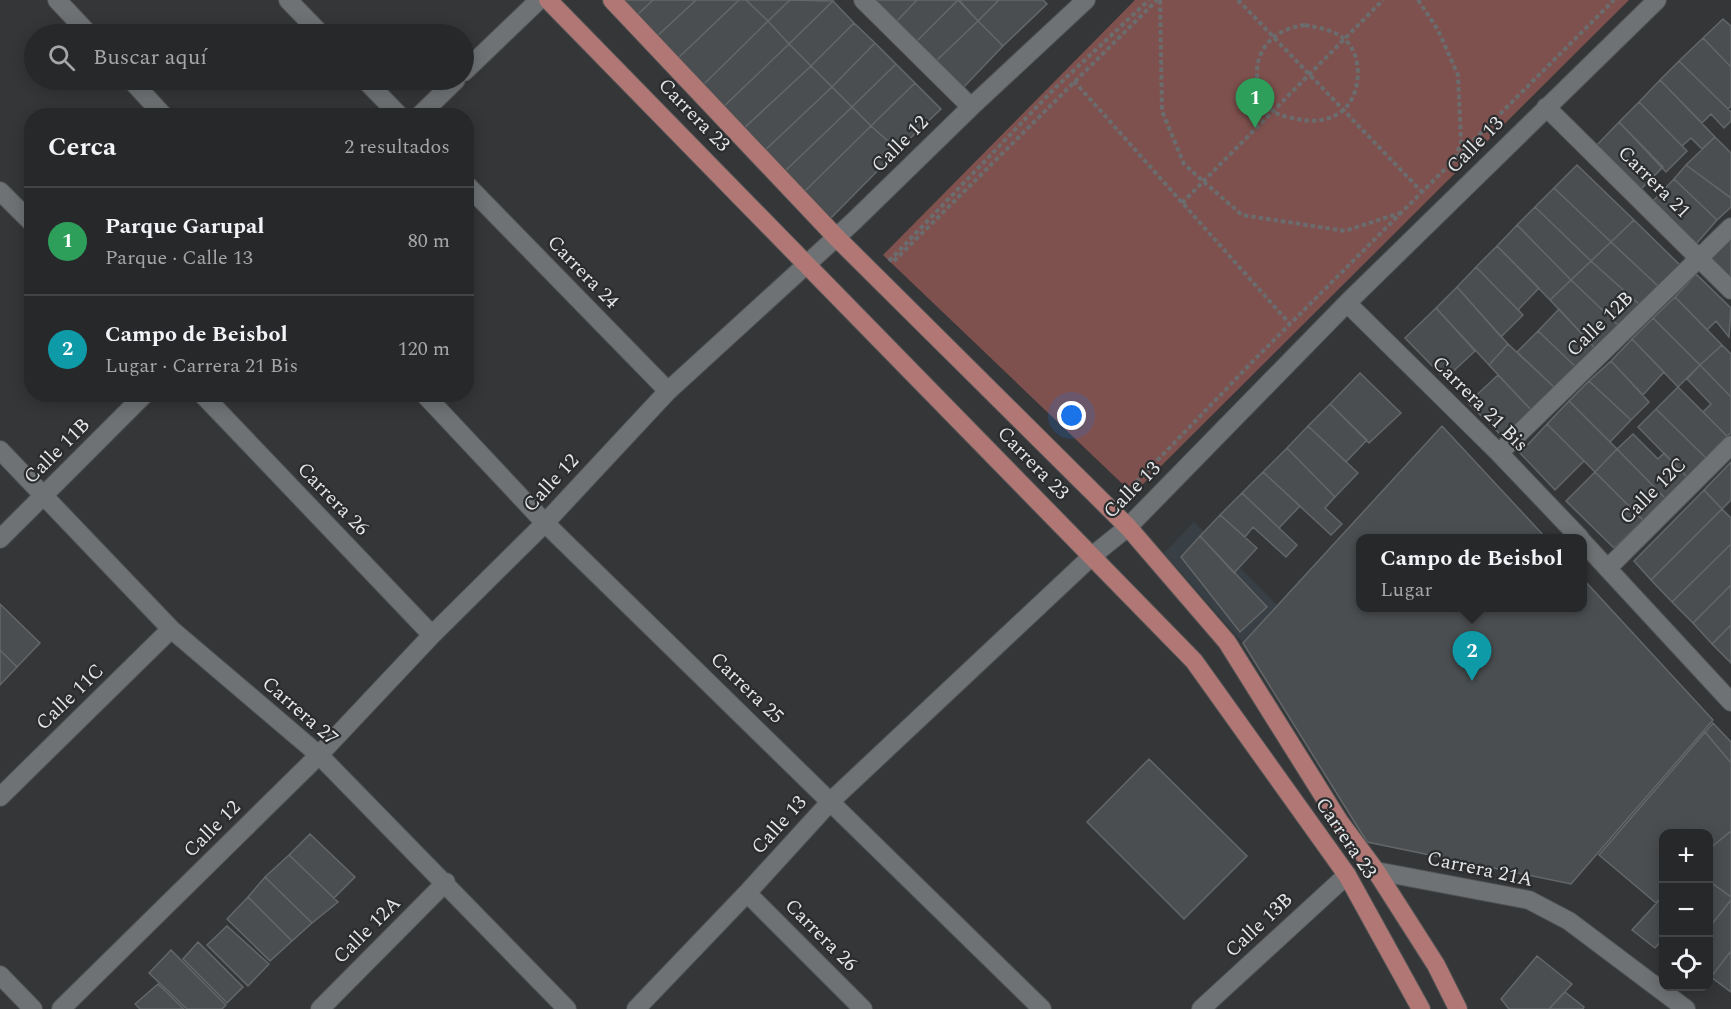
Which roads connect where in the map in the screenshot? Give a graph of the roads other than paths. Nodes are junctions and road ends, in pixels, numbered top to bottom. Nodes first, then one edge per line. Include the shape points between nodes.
1 (57, 0) edge
2 (288, 0) edge
3 (539, 0) edge
4 (548, 0) edge
5 (612, 0) edge
6 (863, 0) edge
7 (1085, 0) edge
8 (1657, 0) edge
9 (80, 24) edge
10 (311, 24) edge
11 (474, 62) edge
12 (140, 90) edge
13 (375, 90) edge
14 (445, 90) edge
15 (971, 107) junction
16 (1546, 107) junction
17 (157, 108) edge
18 (392, 108) edge
19 (426, 108) edge
20 (0, 191) edge
21 (474, 192) edge
22 (24, 215) edge
23 (1731, 227) edge
24 (836, 237) junction
25 (1700, 259) junction
26 (808, 264) junction
27 (1731, 290) edge
28 (1347, 303) junction
29 (668, 392) junction
30 (137, 402) edge
31 (210, 402) edge
32 (432, 402) edge
33 (1731, 445) edge
34 (0, 450) edge
35 (1499, 453) junction
36 (43, 497) junction
37 (545, 523) junction
38 (1128, 527) junction
39 (1576, 534) edge
40 (0, 539) edge
41 (1587, 546) edge
42 (1092, 556) junction
43 (1608, 568) junction
44 (171, 629) junction
45 (432, 635) junction
46 (1731, 702) edge
47 (319, 755) junction
48 (0, 796) edge
49 (831, 801) junction
50 (1376, 871) junction
51 (1347, 875) junction
52 (446, 882) junction
53 (747, 894) junction
54 (0, 975) edge
55 (33, 1009) edge
56 (61, 1009) edge
57 (320, 1009) edge
58 (567, 1009) edge
59 (636, 1009) edge
60 (863, 1009) edge
61 (1042, 1009) edge
62 (1202, 1009) edge
63 (1421, 1009) edge
64 (1458, 1009) edge
65 (1686, 1009) edge

1 - 9 street
2 - 10 street
3 - 11 street
4 - 26 main road, Carrera 23
5 - 24 main road, Carrera 23
6 - 15 street
7 - 15 street, Calle 12
8 - 16 street, Calle 13
12 - 17 street
13 - 18 street
14 - 19 street
15 - 24 street, Calle 12
16 - 25 street, Carrera 21
16 - 28 street, Calle 13
20 - 22 street
21 - 29 street, Carrera 24
23 - 25 street, Calle 12B
24 - 26 street, Calle 12
24 - 38 main road, Carrera 23
25 - 27 street, Carrera 21
25 - 35 street, Calle 12B
26 - 29 street, Calle 12
26 - 42 main road, Carrera 23
28 - 35 street, Carrera 21 Bis
28 - 38 street, Calle 13
29 - 37 street, Calle 12
30 - 36 street, Calle 11B
31 - 45 street, Carrera 26
32 - 37 street, Carrera 25
33 - 43 street, Calle 12C
34 - 36 street, Carrera 27
35 - 39 street, Carrera 21 Bis
36 - 40 street, Calle 11B
36 - 44 street, Carrera 27
37 - 45 street, Calle 12
37 - 49 street, Carrera 25
38 - 42 street, Calle 13
38 - 50 main road, Carrera 23 via 1227,642 1339,821
41 - 43 street
42 - 49 street, Calle 13
42 - 51 main road, Carrera 23 via 1194,661
43 - 46 street
44 - 47 street, Carrera 27
44 - 48 street, Calle 11C
45 - 47 street, Calle 12
47 - 52 street, Carrera 27
47 - 56 street, Calle 12
49 - 53 street, Calle 13
49 - 61 street, Carrera 25
50 - 64 main road, Carrera 23 via 1436,965
50 - 65 street, Carrera 21A via 1529,900 1569,921
51 - 62 street, Calle 13B
51 - 63 main road, Carrera 23
52 - 57 street, Calle 12A
52 - 58 street, Carrera 27
53 - 59 street, Calle 13
53 - 60 street, Carrera 26
54 - 55 street

